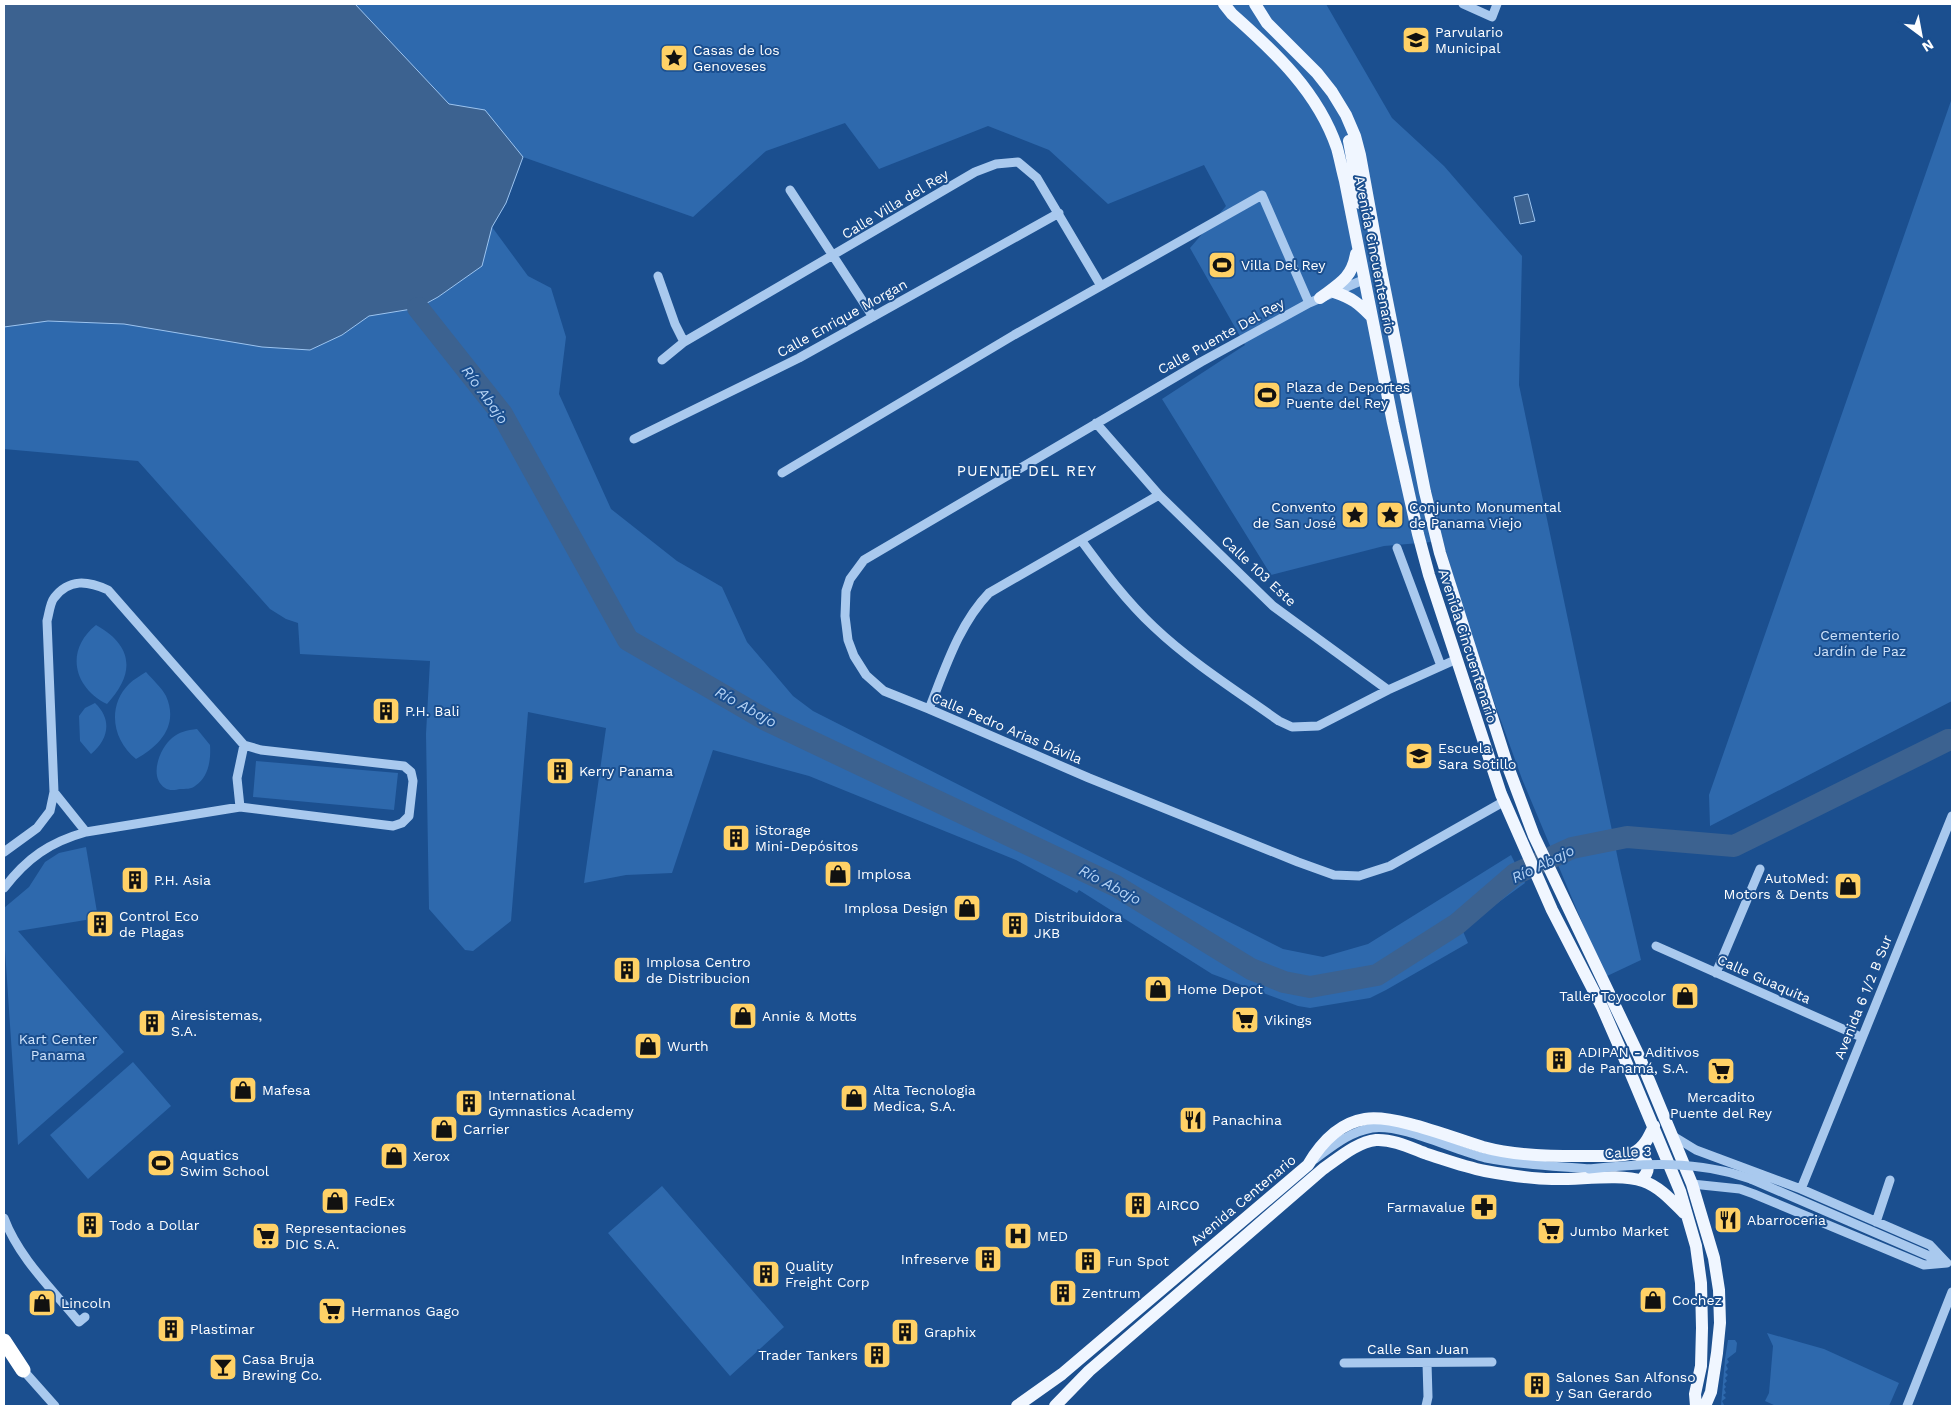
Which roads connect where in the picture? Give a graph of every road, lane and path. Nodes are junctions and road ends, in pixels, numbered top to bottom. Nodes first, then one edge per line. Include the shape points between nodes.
1 (1224, 4) edge
2 (1255, 4) edge
3 (1463, 4) edge
4 (1497, 4) edge
5 (1346, 115) junction
6 (790, 190) dead end
7 (1058, 213) junction
8 (1357, 249) junction
9 (833, 256) junction
10 (658, 276) dead end
11 (1364, 280) junction
12 (1101, 286) junction
13 (1334, 292) junction
14 (1315, 300) junction
15 (873, 317) junction
16 (1372, 318) junction
17 (684, 342) junction
18 (662, 360) dead end
19 (1096, 423) junction
20 (634, 438) dead end
21 (782, 473) dead end
22 (1159, 495) junction
23 (1081, 540) junction
24 (1397, 548) dead end
25 (1457, 659) junction
26 (1441, 666) junction
27 (1388, 690) junction
28 (929, 708) junction
29 (244, 745) junction
30 (54, 792) junction
31 (1503, 802) junction
32 (240, 807) junction
33 (1952, 816) edge
34 (86, 832) junction
35 (4, 852) edge
36 (1760, 869) dead end
37 (4, 888) edge
38 (1656, 946) dead end
39 (1716, 973) junction
40 (1861, 1037) junction
41 (1654, 1126) junction
42 (1673, 1136) junction
43 (1632, 1154) junction
44 (1308, 1165) junction
45 (1642, 1180) junction
46 (1890, 1180) dead end
47 (1692, 1184) junction
48 (1801, 1189) junction
49 (1687, 1216) junction
50 (4, 1218) edge
51 (1876, 1222) junction
52 (1949, 1264) edge
53 (1952, 1292) edge
54 (82, 1319) dead end
55 (4, 1342) edge
56 (1492, 1362) dead end
57 (1344, 1363) dead end
58 (1427, 1363) junction
59 (23, 1370) joint
60 (1711, 1392) junction
61 (1696, 1400) edge
62 (55, 1406) edge
63 (1017, 1406) edge
64 (1055, 1406) edge
65 (1426, 1406) edge
66 (1688, 1406) edge
67 (1705, 1406) edge
68 (1713, 1406) edge
69 (1907, 1406) edge

1 - 8 main road, Avenida Cincuentenario via 1291,70 1316,105 1337,148
2 - 5 main road, Avenida Cincuentenario via 1267,23 1317,73
3 - 4 street via 1492,17
5 - 11 main road via 1371,254
5 - 42 main road, Avenida Cincuentenario via 1360,156 1425,492 1440,552 1507,764 1549,870 1614,1002
6 - 9 street
7 - 9 street, Calle Villa del Rey via 1037,178 1018,162 996,164 976,172
7 - 12 street, Calle Villa del Rey
7 - 15 street, Calle Enrique Morgan
8 - 11 main road, Avenida Cincuentenario
8 - 14 main road via 1348,276
9 - 15 street
9 - 17 street, Calle Villa del Rey
10 - 17 street
11 - 13 street, Calle Puente Del Rey
11 - 16 main road, Avenida Cincuentenario
12 - 14 street via 1262,195
12 - 21 street
13 - 14 street, Calle Puente Del Rey
13 - 16 main road via 1350,297
14 - 19 street, Calle Puente Del Rey
15 - 20 street, Calle Enrique Morgan via 799,358
16 - 25 main road, Avenida Cincuentenario via 1418,534
17 - 18 street, Calle Villa del Rey
19 - 22 street, Calle 103 Este
19 - 28 street, Calle Pedro Arias Dávila via 864,560 850,579 845,616 854,656 866,675 884,691
22 - 23 street
22 - 27 street, Calle 103 Este via 1273,606
23 - 27 street via 1154,627 1279,721 1292,727 1318,726
23 - 28 street via 1003,583 974,608
24 - 26 street
25 - 26 street
25 - 31 main road, Avenida Cincuentenario
26 - 27 street
28 - 31 street, Calle Pedro Arias Dávila via 1089,778 1334,875 1359,876 1390,866
29 - 30 street via 108,590 91,582 67,585 53,599 47,621
29 - 32 street via 237,778
29 - 32 street via 261,750 404,766 414,781 409,816 393,826
30 - 34 street
30 - 35 street via 50,811 37,828
31 - 41 main road, Avenida Cincuentenario via 1602,1007
32 - 34 street
33 - 40 street, Avenida 6 1/2 B Sur
34 - 37 street via 44,848
36 - 39 street
38 - 39 street, Calle Guaquita
39 - 40 street, Calle Guaquita
40 - 48 street, Avenida 6 1/2 B Sur
41 - 43 main road via 1645,1143
41 - 49 main road, Avenida Cincuentenario
42 - 47 main road, Avenida Cincuentenario
42 - 48 street via 1696,1150
43 - 44 main road, Avenida Centenario via 1543,1156 1484,1147 1463,1136 1367,1118 1335,1132 1318,1148
43 - 45 main road via 1644,1157 1648,1163
44 - 52 street, Calle 3, bridge via 1352,1134 1386,1128 1486,1158 1518,1163 1588,1169 1628,1165 1716,1169 1751,1179
44 - 63 main road, Avenida Centenario via 1062,1374
45 - 49 main road, Avenida Centenario via 1667,1195
45 - 64 main road, Avenida Centenario via 1553,1180 1510,1175 1452,1162 1396,1142 1369,1141 1323,1168 1089,1371
46 - 51 street
47 - 52 street via 1740,1189 1924,1264
47 - 60 main road, Avenida Cincuentenario via 1714,1258 1719,1290 1720,1323
48 - 51 street
49 - 61 main road, Avenida Cincuentenario via 1696,1246 1701,1283 1702,1351
50 - 54 street via 10,1235 24,1256
51 - 52 street via 1930,1245
53 - 69 street
55 - 59 highway
56 - 58 street, Calle San Juan
57 - 58 street, Calle San Juan
58 - 65 street
59 - 62 street
60 - 67 main road, Avenida Cincuentenario
60 - 68 main road, Avenida Cincuentenario
61 - 66 main road, Avenida Cincuentenario

